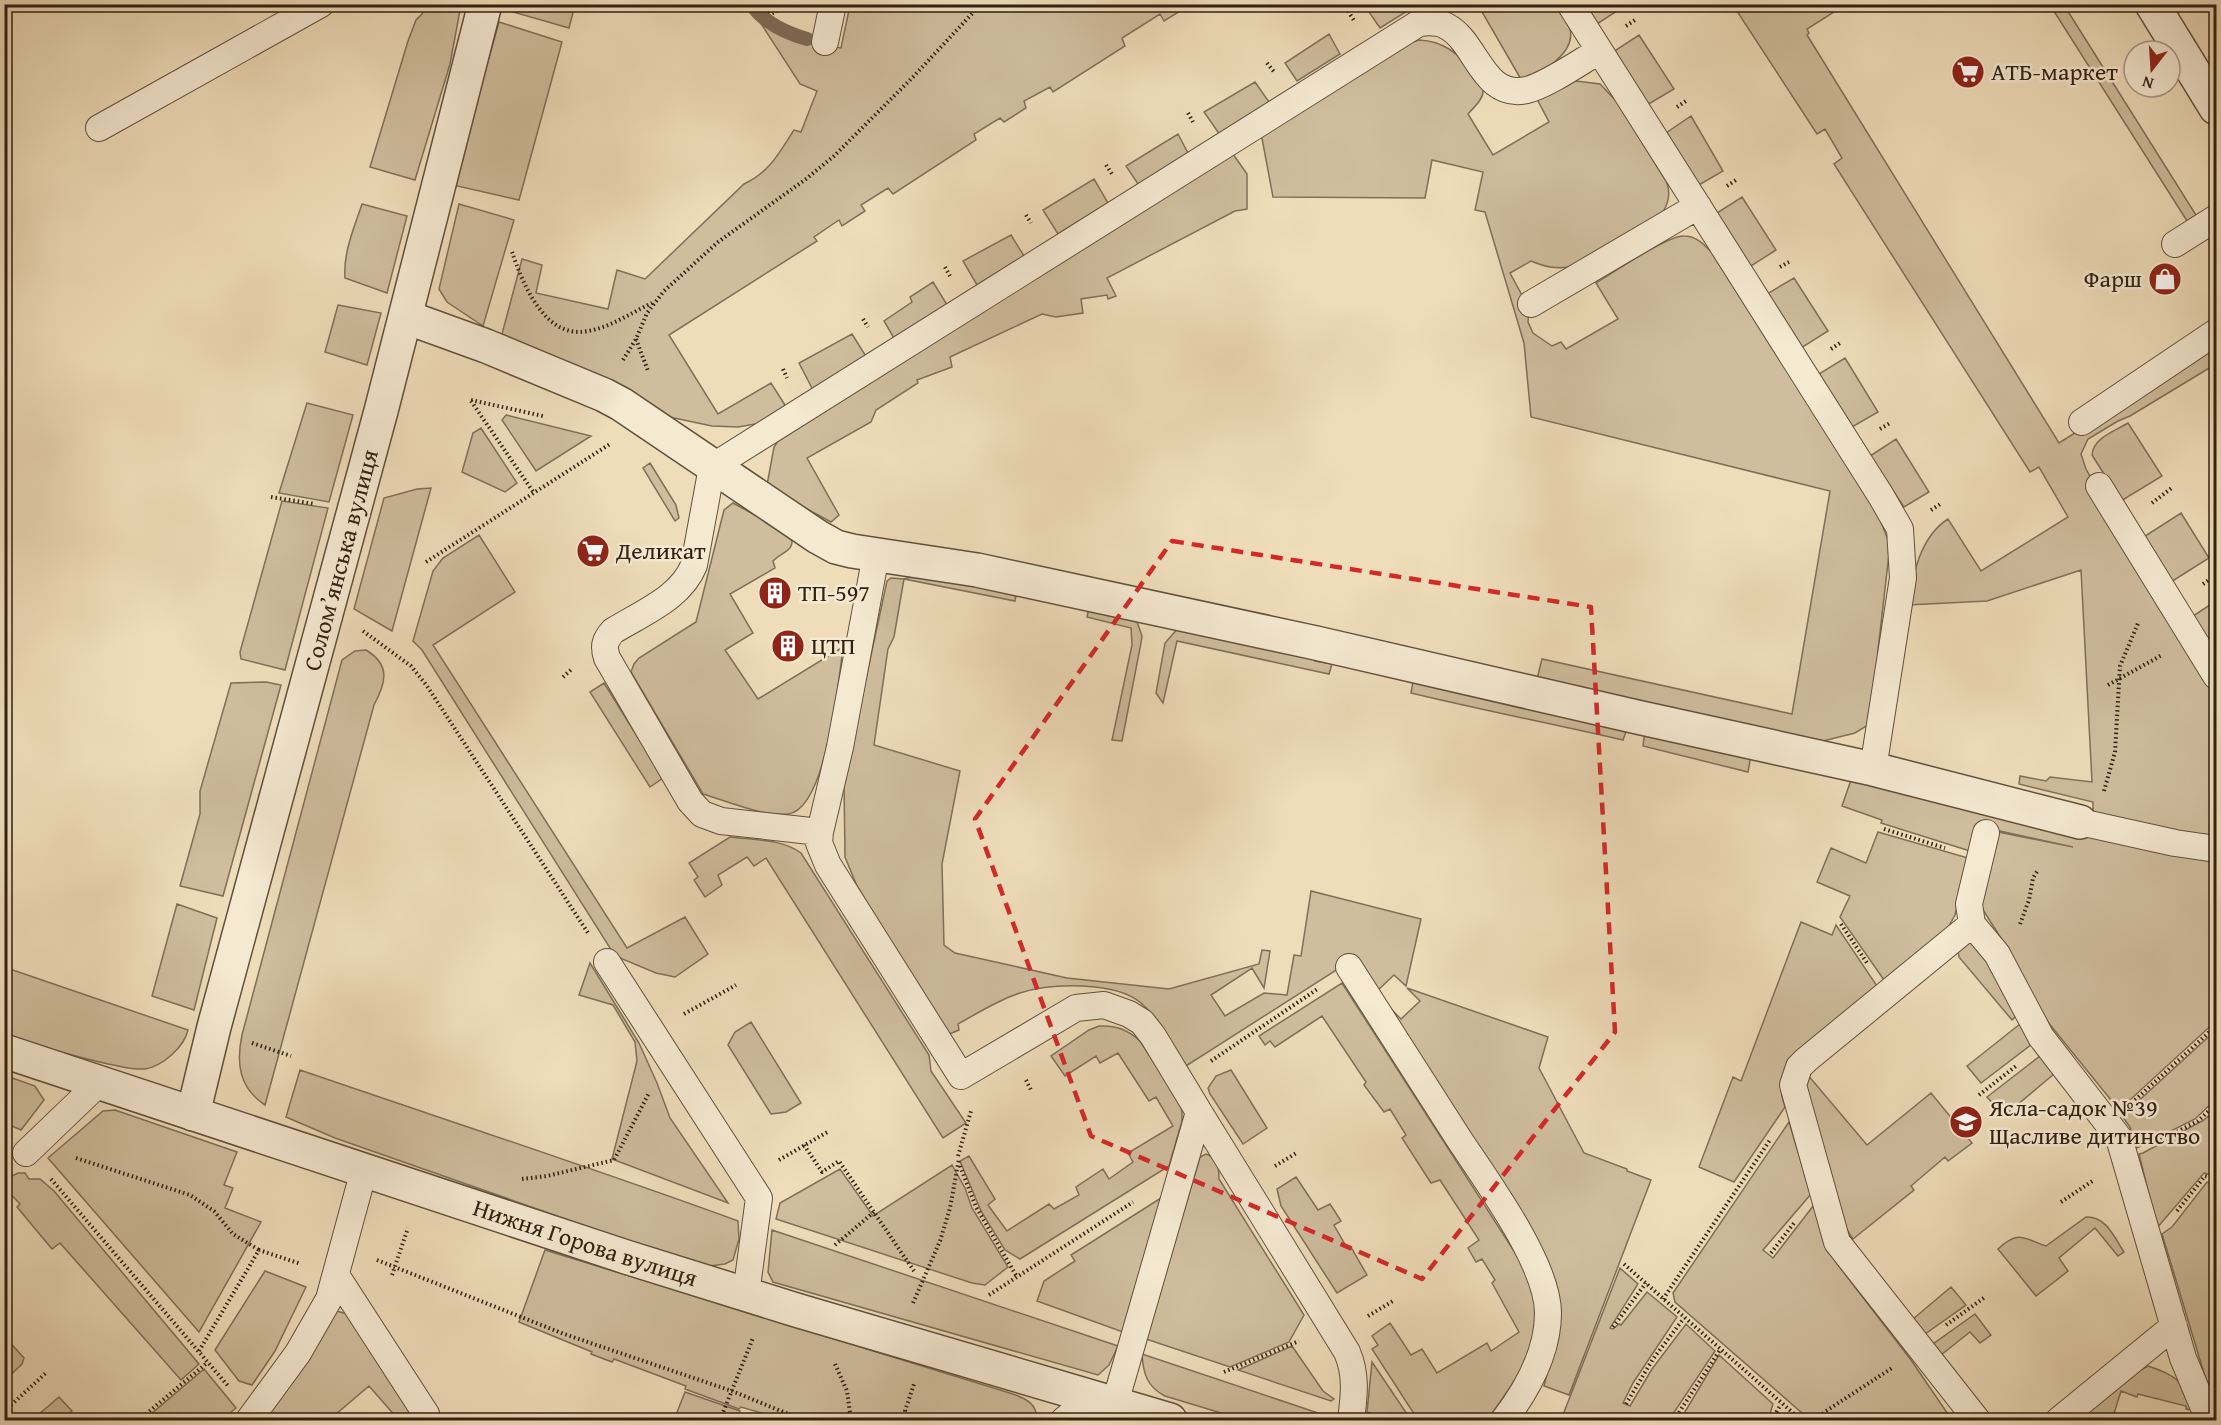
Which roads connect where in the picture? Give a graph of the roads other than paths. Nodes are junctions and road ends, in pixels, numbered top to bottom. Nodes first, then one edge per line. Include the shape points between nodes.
1 (321, 4) edge
2 (485, 4) edge
3 (833, 4) edge
4 (1570, 4) edge
5 (2152, 4) edge
6 (825, 42) dead end
7 (1599, 51) junction
8 (2217, 108) edge
9 (99, 128) dead end
10 (1698, 206) junction
11 (2217, 218) edge
12 (2175, 244) dead end
13 (1531, 304) dead end
14 (406, 317) junction
15 (2217, 332) edge
16 (2082, 422) dead end
17 (712, 467) junction
18 (2099, 486) dead end
19 (876, 555) junction
20 (2217, 676) edge
21 (1873, 769) junction
22 (2080, 822) joint
23 (820, 832) junction
24 (1986, 833) dead end
25 (2217, 849) edge
26 (1971, 924) junction
27 (607, 962) road end
28 (1349, 967) road end
29 (4, 1051) edge
30 (99, 1083) junction
31 (1199, 1112) junction
32 (192, 1114) junction
33 (29, 1150) road end
34 (364, 1170) junction
35 (336, 1275) junction
36 (757, 1298) junction
37 (2174, 1326) junction
38 (1104, 1400) junction
39 (251, 1418) edge
40 (428, 1420) edge
41 (1064, 1420) edge
42 (1170, 1420) edge
43 (1351, 1420) edge
44 (1504, 1420) edge
45 (1977, 1420) edge
46 (2059, 1420) edge
47 (2209, 1420) edge

1 - 9 lane
2 - 14 street, Соломʼянська вулиця
3 - 6 lane
4 - 7 lane
5 - 8 street
7 - 10 lane
7 - 17 lane via 1538,86 1514,91 1491,81 1455,32 1444,24 1419,23
10 - 13 lane
10 - 21 lane via 1900,530 1902,578
11 - 12 lane
14 - 17 street via 604,395
14 - 32 street, Соломʼянська вулиця
15 - 16 lane
17 - 19 street via 818,537 852,552
17 - 23 lane via 690,576 674,593 614,631 604,648 690,801 702,814 721,821
18 - 20 lane
19 - 21 street via 1028,580
19 - 23 lane
21 - 22 street
22 - 25 lane
23 - 31 lane via 819,843 828,865 961,1076 1076,1008 1104,1005 1142,1022
24 - 26 lane via 1969,904
26 - 37 lane via 1994,949 2045,1042 2119,1138
26 - 45 lane via 1799,1067 1793,1086 1837,1242
27 - 36 lane via 759,1198
28 - 44 lane via 1516,1228 1541,1275 1548,1311 1545,1339 1524,1392
29 - 30 street, Нижня Горова вулиця
30 - 32 street, Нижня Горова вулиця
30 - 33 lane
31 - 38 lane
31 - 43 lane via 1353,1366
32 - 34 street, Нижня Горова вулиця
34 - 35 lane
34 - 36 street, Нижня Горова вулиця
35 - 39 lane via 329,1299 298,1353
35 - 40 lane
36 - 38 street, Нижня Горова вулиця
37 - 46 lane
37 - 47 lane
38 - 41 lane
38 - 42 street, Нижня Горова вулиця

